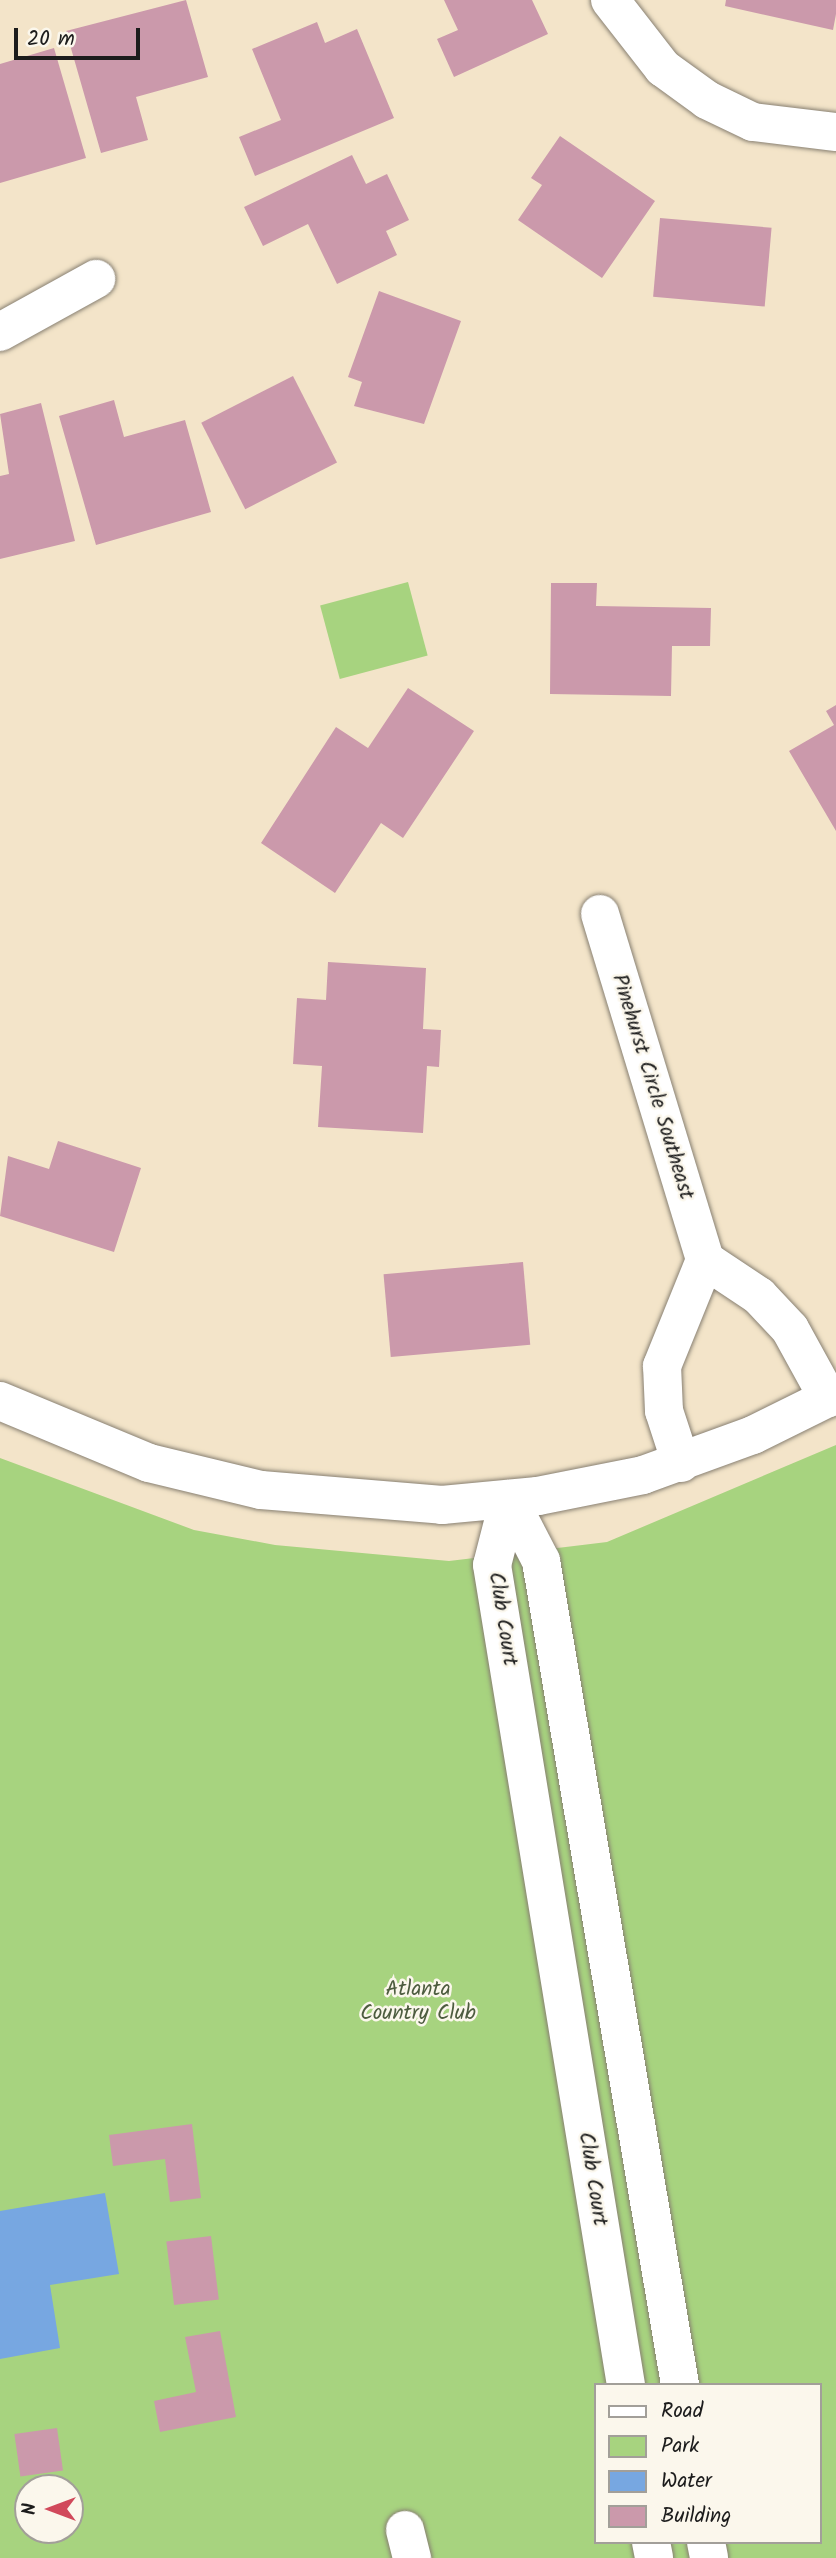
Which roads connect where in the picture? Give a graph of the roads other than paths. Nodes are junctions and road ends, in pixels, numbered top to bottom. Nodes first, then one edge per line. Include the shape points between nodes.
1 (610, 0) edge
2 (836, 132) edge
3 (96, 279) dead end
4 (0, 332) edge
5 (600, 914) dead end
6 (705, 1260) junction
7 (832, 1396) edge
8 (0, 1401) edge
9 (681, 1463) junction
10 (509, 1499) junction
11 (626, 2383) edge
12 (680, 2383) edge

1 - 2 street via 663,68 707,100 753,122
3 - 4 street
5 - 6 street, Pinehurst Circle Southeast
6 - 7 street via 759,1296 790,1329
6 - 9 street via 662,1366 664,1411
7 - 9 street
8 - 10 street via 149,1463 261,1490 442,1505
9 - 10 street
10 - 11 street, Club Court via 492,1565
10 - 12 street via 541,1561

